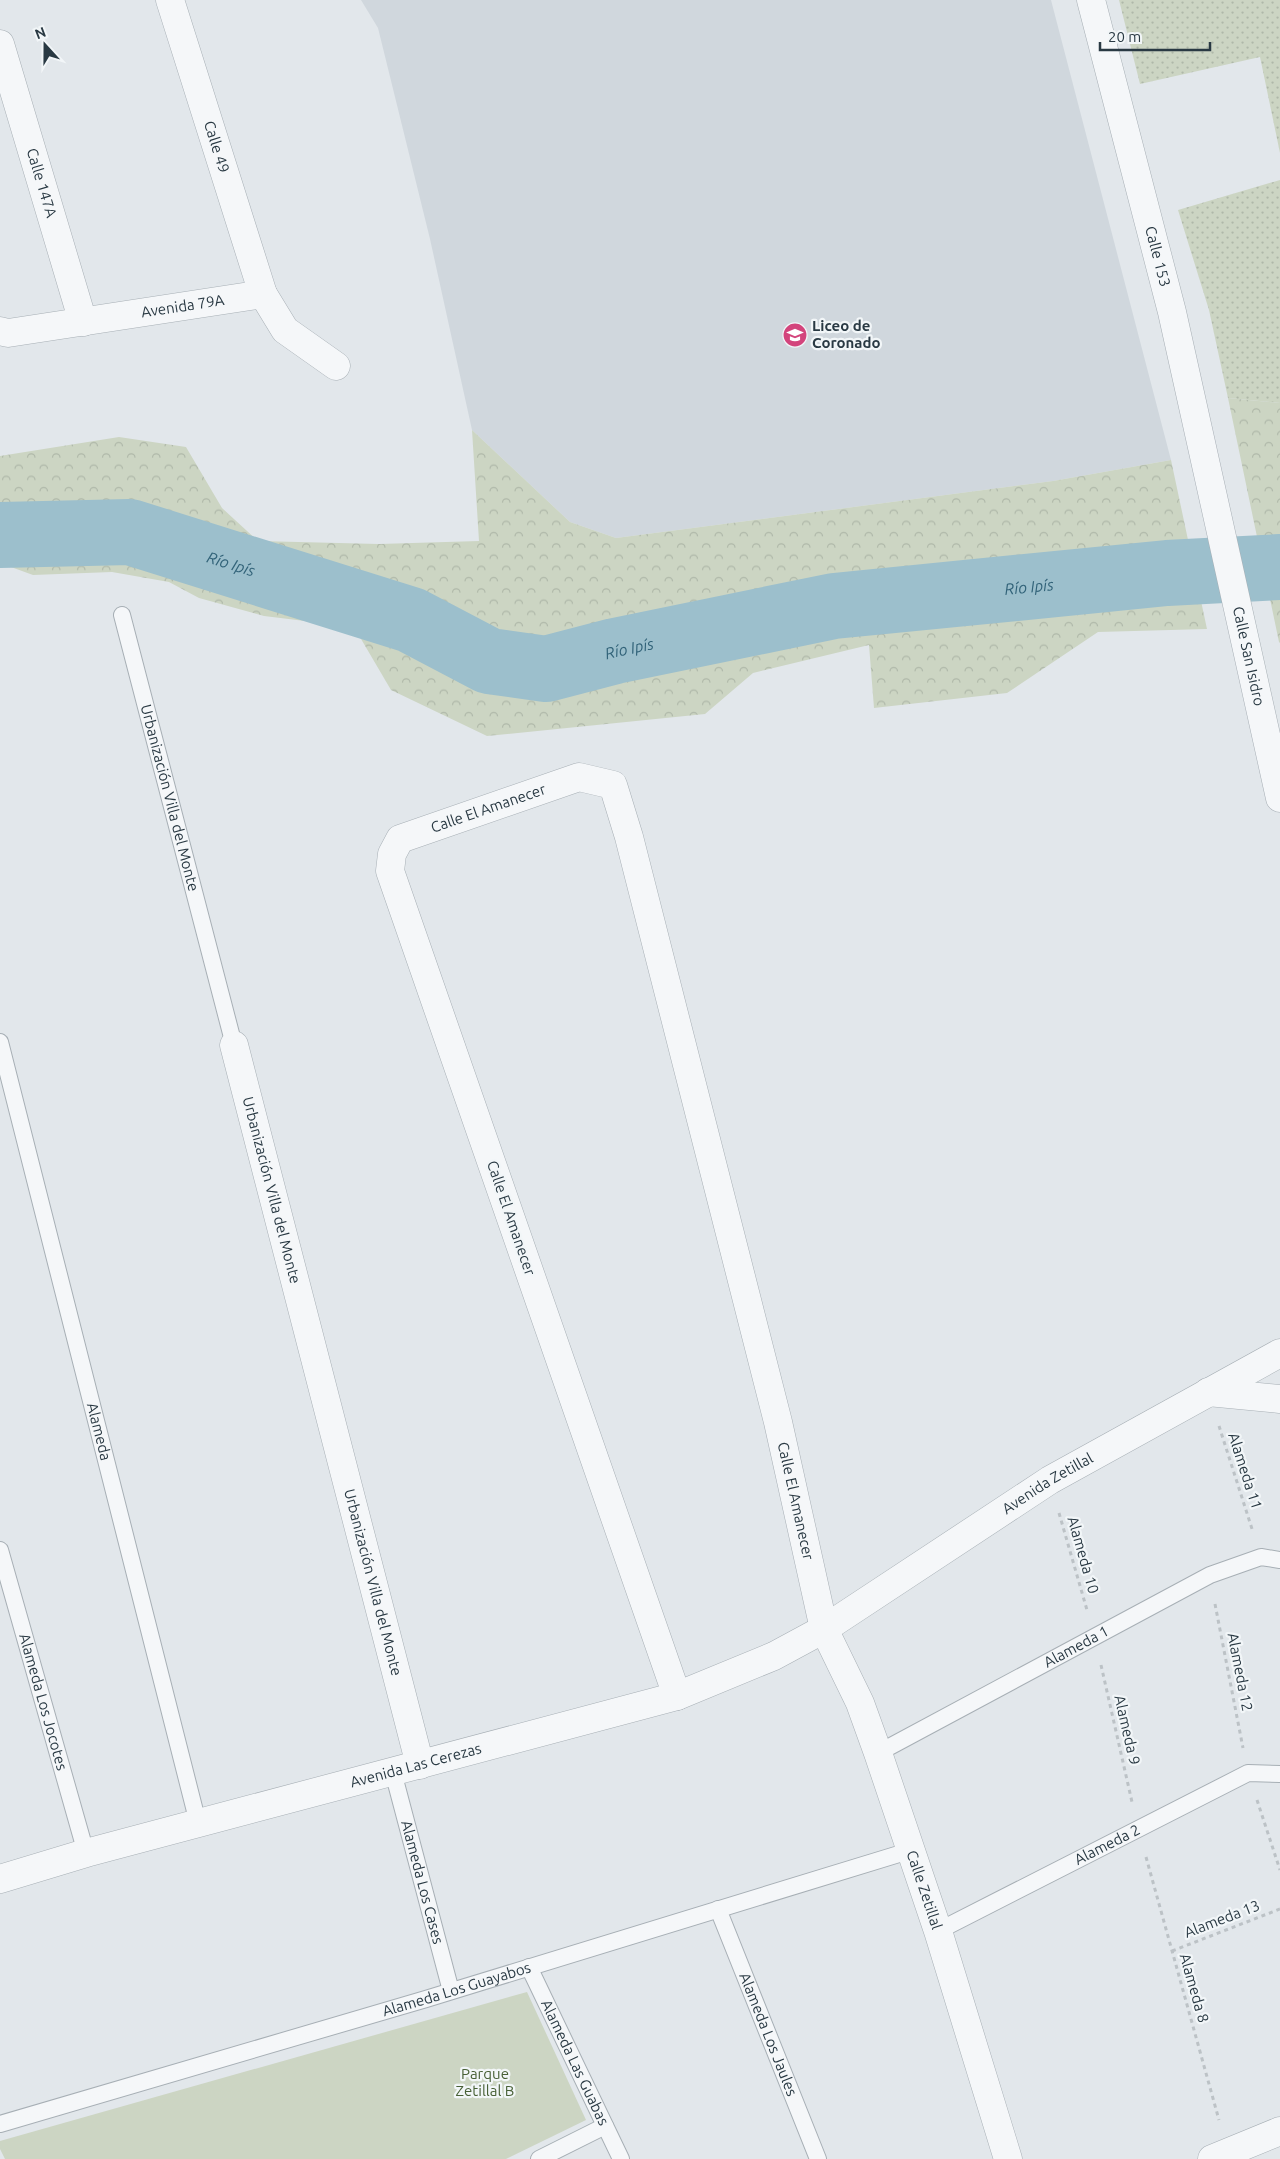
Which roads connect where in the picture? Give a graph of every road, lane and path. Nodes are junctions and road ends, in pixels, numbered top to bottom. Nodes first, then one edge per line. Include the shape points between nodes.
1 (170, 0) edge
2 (1091, 0) edge
3 (0, 44) edge
4 (262, 294) junction
5 (83, 322) junction
6 (0, 331) edge
7 (336, 366) dead end
8 (1217, 514) joint
9 (122, 615) dead end
10 (1280, 798) edge
11 (0, 1042) edge
12 (234, 1045) joint
13 (1280, 1354) edge
14 (1208, 1392) junction
15 (1280, 1399) edge
16 (1050, 1480) junction
17 (0, 1550) edge
18 (1261, 1557) junction
19 (1280, 1560) edge
20 (1210, 1575) junction
21 (824, 1630) junction
22 (1094, 1636) junction
23 (677, 1696) junction
24 (878, 1753) junction
25 (420, 1765) junction
26 (393, 1772) junction
27 (1248, 1773) junction
28 (1280, 1774) edge
29 (198, 1823) junction
30 (1138, 1830) junction
31 (912, 1850) junction
32 (86, 1853) junction
33 (1280, 1870) edge
34 (0, 1879) edge
35 (718, 1909) junction
36 (1280, 1909) edge
37 (938, 1931) junction
38 (1172, 1951) junction
39 (530, 1967) junction
40 (451, 1991) junction
41 (0, 2124) edge
42 (605, 2126) junction
43 (1280, 2132) edge
44 (1220, 2156) edge
45 (539, 2159) edge
46 (622, 2159) edge
47 (818, 2159) edge
48 (1008, 2159) edge

1 - 4 street, Calle 49
2 - 8 street, Calle 153 via 1172,312
3 - 5 street, Calle 147A
4 - 5 street, Avenida 79A
4 - 7 street via 285,330
5 - 6 street, Avenida 79A via 8,333
8 - 10 street, Calle San Isidro
9 - 12 lane, Urbanización Villa del Monte
11 - 29 lane, Alameda
12 - 25 street, Urbanización Villa del Monte
13 - 14 street, Avenida Zetillal
14 - 15 street
14 - 16 street, Avenida Zetillal
14 - 18 path, Alameda 11
16 - 21 street, Avenida Zetillal
16 - 22 path, Alameda 10
17 - 32 lane, Alameda Los Jocotes
18 - 19 lane, Alameda 1
18 - 20 lane, Alameda 1
20 - 22 lane, Alameda 1
20 - 27 path, Alameda 12
21 - 23 street, Avenida Las Cerezas via 774,1656
21 - 23 street, Calle El Amanecer via 778,1422 632,847 613,785 580,777 400,838 392,854 390,871
21 - 24 street, Calle Zetillal via 860,1702
22 - 24 lane, Alameda 1
22 - 30 path, Alameda 9
23 - 25 street, Avenida Las Cerezas
24 - 31 street, Calle Zetillal
25 - 26 street, Avenida Las Cerezas
26 - 29 street, Avenida Las Cerezas
26 - 40 lane, Alameda Los Cases
27 - 28 lane, Alameda 2
27 - 30 lane, Alameda 2
27 - 33 path, Alameda 12
29 - 32 street, Avenida Las Cerezas
30 - 37 lane, Alameda 2
30 - 38 path, Alameda 8
31 - 35 lane, Alameda Los Guayabos
31 - 37 street, Calle Zetillal
32 - 34 street, Avenida Las Cerezas
35 - 39 lane, Alameda Los Guayabos
35 - 47 lane, Alameda Los Jaules
36 - 38 path, Alameda 13
37 - 48 street, Calle Zetillal
38 - 44 path, Alameda 8
39 - 40 lane, Alameda Los Guayabos
39 - 42 lane, Alameda Las Guabas
40 - 41 lane, Alameda Los Guayabos
42 - 45 lane
42 - 46 lane, Alameda Las Guabas
43 - 44 street

